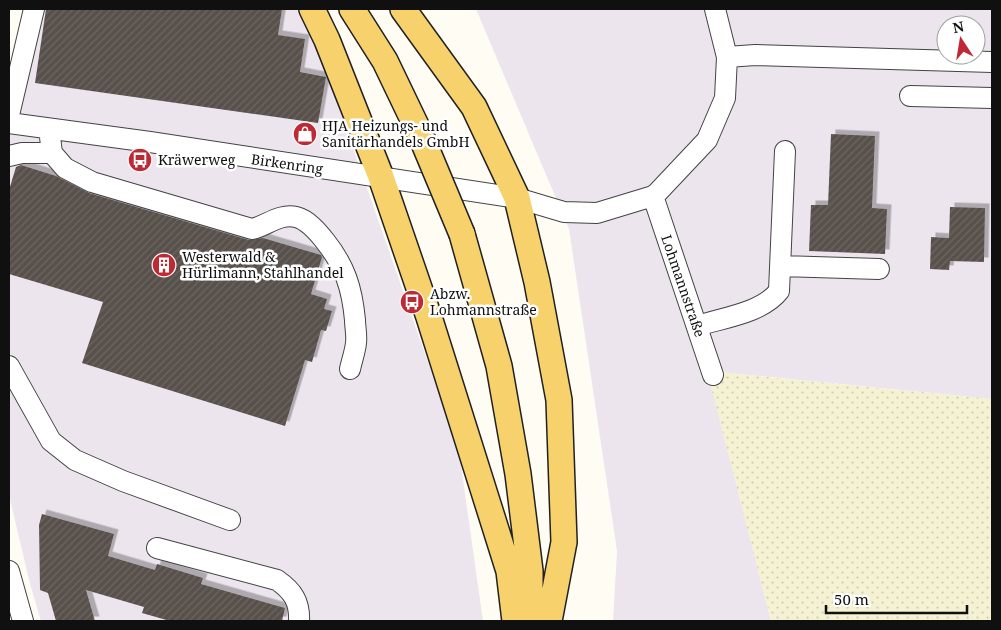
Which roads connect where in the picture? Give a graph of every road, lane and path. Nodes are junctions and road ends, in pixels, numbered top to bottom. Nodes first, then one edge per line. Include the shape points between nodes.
1 (34, 9) edge
2 (312, 9) edge
3 (352, 9) edge
4 (403, 9) edge
5 (715, 9) edge
6 (727, 57) junction
7 (992, 62) edge
8 (910, 96) dead end
9 (992, 98) edge
10 (9, 115) edge
11 (9, 123) edge
12 (49, 129) junction
13 (785, 151) dead end
14 (52, 153) junction
15 (9, 156) edge
16 (380, 177) junction
17 (653, 196) junction
18 (517, 198) junction
19 (781, 266) junction
20 (879, 269) dead end
21 (697, 326) junction
22 (9, 366) edge
23 (350, 369) dead end
24 (714, 375) dead end
25 (230, 520) dead end
26 (157, 548) dead end
27 (9, 574) edge
28 (23, 621) edge
29 (299, 621) edge
30 (515, 621) edge
31 (530, 621) edge
32 (550, 621) edge

1 - 10 street
2 - 16 main road
3 - 31 main road, bridge via 384,61 421,136 462,234 499,366 518,474 530,571
4 - 18 main road via 474,107
5 - 6 street
6 - 7 street via 755,55
6 - 17 street via 725,98 707,140
8 - 9 street
11 - 12 street, Birkenring
12 - 14 street
12 - 16 street, Birkenring
13 - 19 street
14 - 15 street
14 - 23 street via 64,168 92,182 240,226 252,229 284,217 296,217 307,223 337,256 348,279 356,341
16 - 18 street, Birkenring
16 - 30 main road via 429,317 509,571
17 - 18 street, Birkenring via 597,213 564,212
17 - 21 street, Lohmannstraße
18 - 32 main road via 559,400 564,542
19 - 20 street
19 - 21 street via 779,291 772,300 757,308
21 - 24 street, Lohmannstraße
22 - 25 street via 52,441 75,460
26 - 29 street via 278,580 290,589 296,600
27 - 28 street

